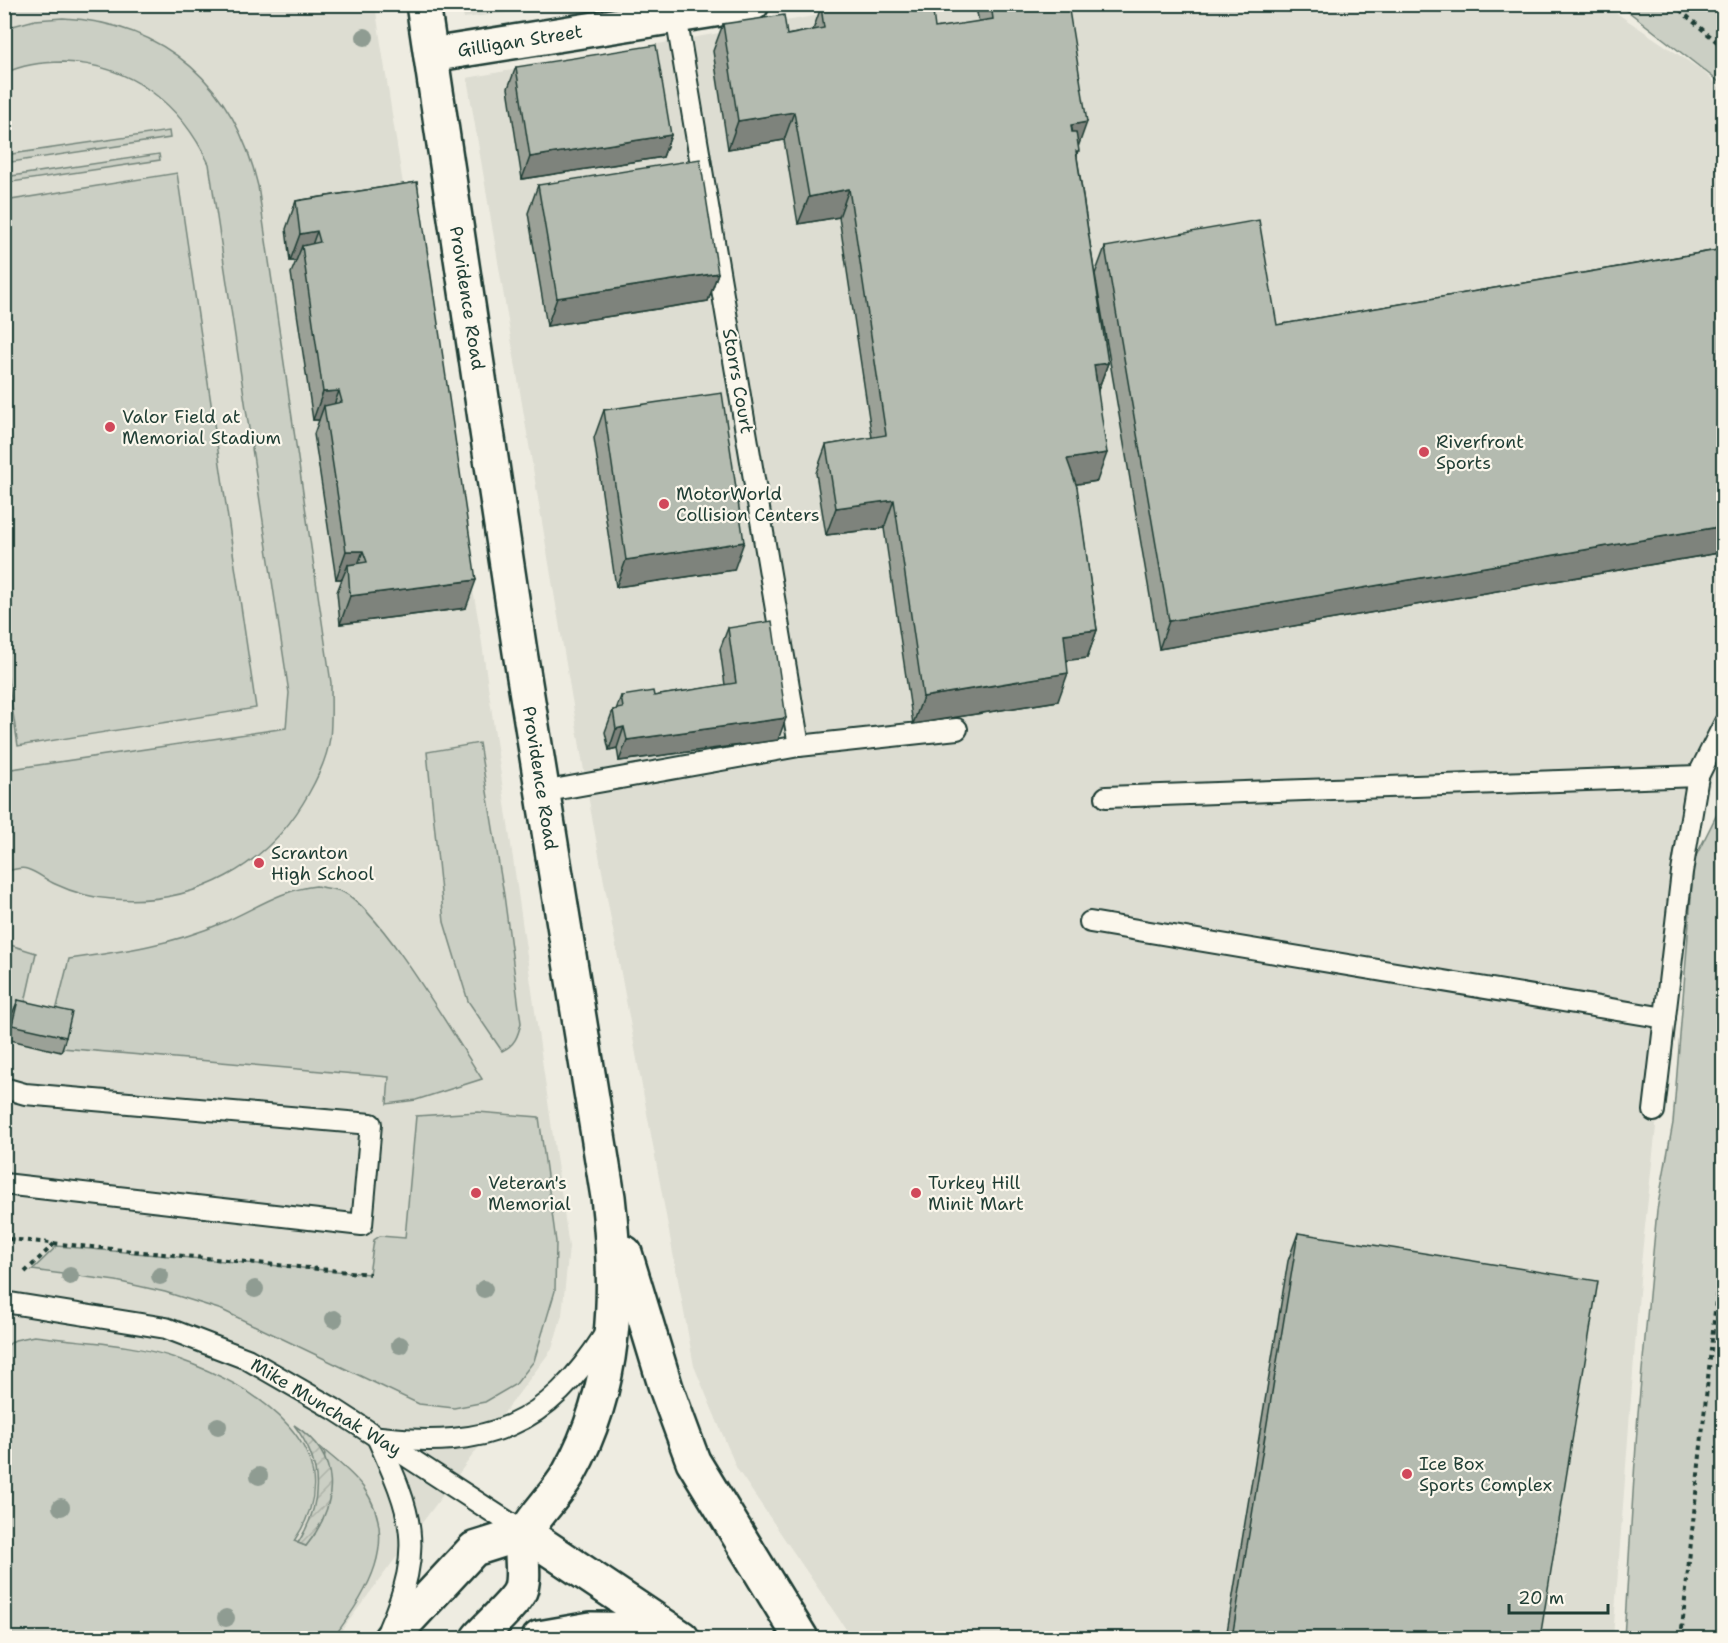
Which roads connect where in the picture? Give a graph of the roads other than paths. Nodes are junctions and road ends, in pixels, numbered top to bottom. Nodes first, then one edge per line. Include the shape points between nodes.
1 (423, 4) edge
2 (752, 4) edge
3 (676, 16) junction
4 (430, 55) junction
5 (1724, 724) edge
6 (957, 729) dead end
7 (799, 746) junction
8 (1698, 776) junction
9 (542, 792) junction
10 (1106, 797) dead end
11 (1090, 922) dead end
12 (1665, 1018) junction
13 (4, 1088) edge
14 (1654, 1111) dead end
15 (4, 1184) edge
16 (608, 1197) junction
17 (4, 1302) edge
18 (613, 1321) junction
19 (377, 1437) junction
20 (525, 1533) junction
21 (675, 1634) edge
22 (384, 1638) edge
23 (391, 1638) edge
24 (478, 1638) edge
25 (539, 1638) edge
26 (801, 1638) edge

1 - 4 main road, Providence Road
2 - 3 main road, Gilligan Street
3 - 4 main road, Gilligan Street
3 - 7 lane, Storrs Court
4 - 9 main road, Providence Road
5 - 8 lane
6 - 7 lane
7 - 9 lane
8 - 10 lane
8 - 12 lane
9 - 16 main road, Providence Road
11 - 12 lane
12 - 14 lane
13 - 15 lane via 26,1094 371,1124 362,1225
16 - 18 main road, Providence Road via 615,1283
16 - 26 main road via 666,1388 693,1461
17 - 19 lane, Mike Munchak Way via 126,1319 203,1341 290,1381
18 - 19 lane via 584,1368 564,1391 515,1424 489,1435 442,1442
18 - 20 main road, Providence Road via 601,1398 582,1447 554,1497
19 - 20 lane, Mike Munchak Way
19 - 22 lane via 405,1506 412,1553 405,1588
20 - 21 main road
20 - 23 main road via 474,1548
20 - 24 main road via 520,1591
21 - 25 main road via 591,1629

